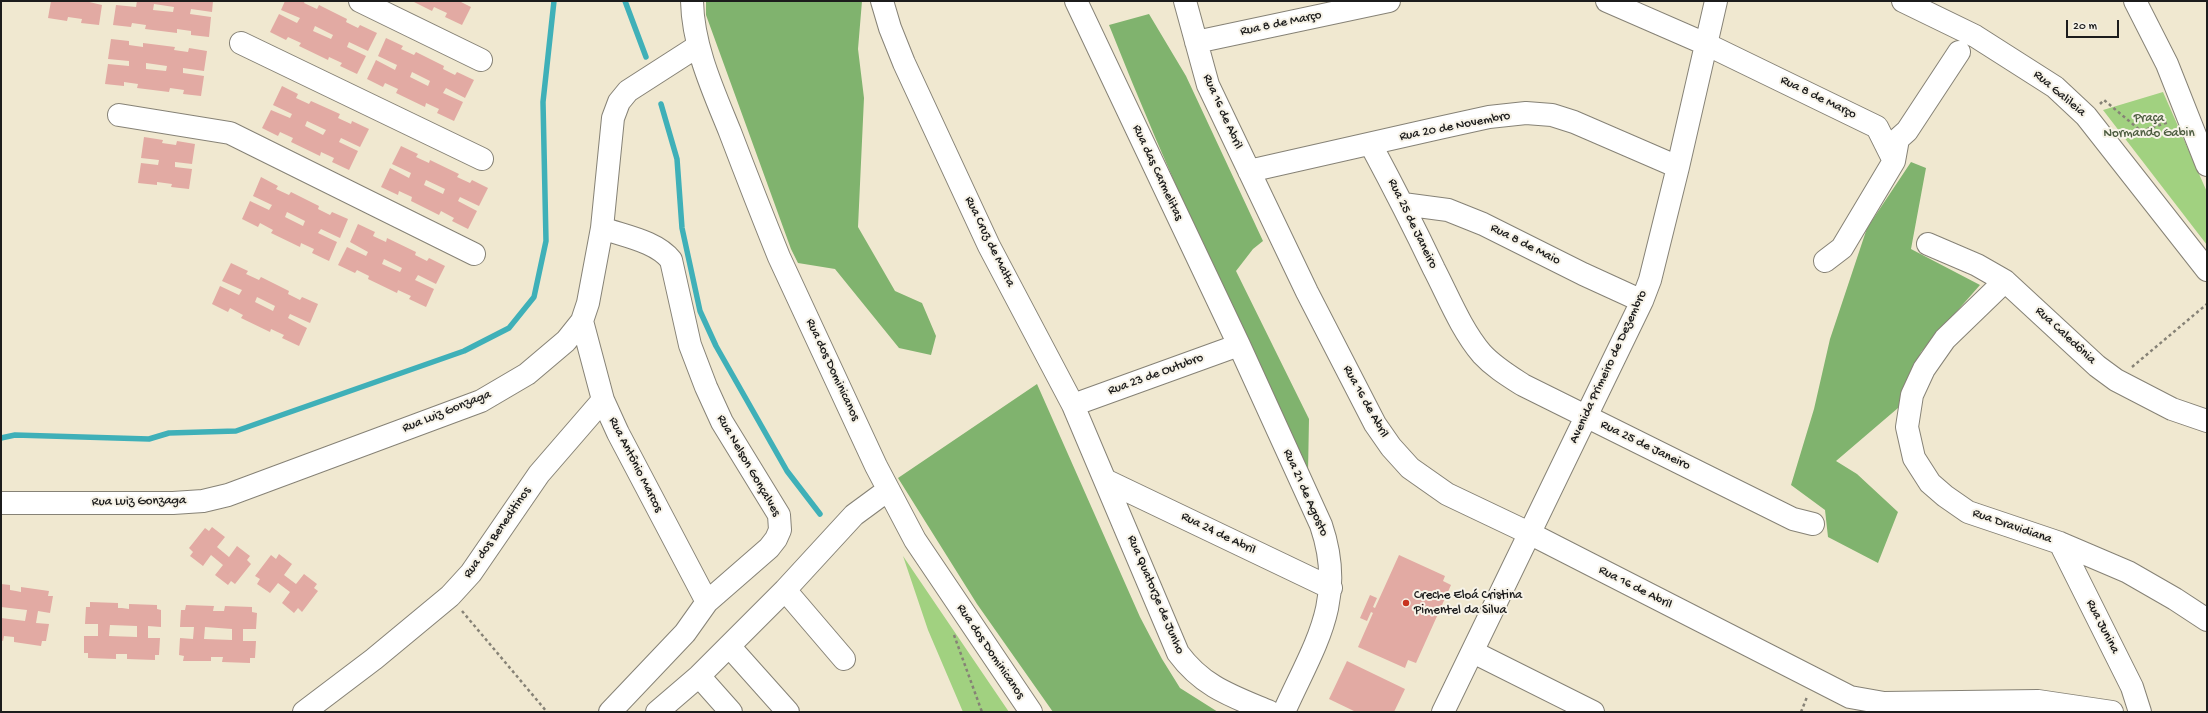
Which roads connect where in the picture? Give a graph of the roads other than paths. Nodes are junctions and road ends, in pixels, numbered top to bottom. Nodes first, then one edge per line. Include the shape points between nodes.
1 (360, 1) edge
2 (692, 1) edge
3 (882, 1) edge
4 (1076, 1) edge
5 (1185, 1) edge
6 (1389, 1) edge
7 (1606, 1) edge
8 (1716, 1) edge
9 (1903, 1) edge
10 (2135, 1) edge
11 (1311, 9) edge
12 (1196, 42) junction
13 (241, 43) dead end
14 (1708, 45) junction
15 (698, 46) junction
16 (1959, 52) dead end
17 (481, 60) dead end
18 (119, 115) dead end
19 (1371, 145) junction
20 (482, 159) dead end
21 (1894, 161) junction
22 (2207, 165) edge
23 (1678, 167) junction
24 (1249, 171) junction
25 (1403, 204) junction
26 (602, 228) junction
27 (1928, 244) dead end
28 (474, 254) dead end
29 (1825, 261) dead end
30 (2207, 270) edge
31 (2005, 281) junction
32 (1642, 300) junction
33 (582, 321) junction
34 (1239, 346) junction
35 (603, 400) junction
36 (1073, 405) junction
37 (1586, 416) junction
38 (2207, 421) edge
39 (1105, 480) junction
40 (888, 490) junction
41 (1, 503) edge
42 (1813, 524) dead end
43 (1529, 533) junction
44 (2060, 543) junction
45 (1331, 588) junction
46 (785, 590) junction
47 (707, 602) junction
48 (2207, 620) edge
49 (729, 646) junction
50 (1473, 652) junction
51 (844, 659) dead end
52 (699, 676) junction
53 (1954, 707) edge
54 (304, 712) edge
55 (610, 712) edge
56 (657, 712) edge
57 (731, 712) edge
58 (788, 712) edge
59 (1031, 712) edge
60 (1270, 712) edge
61 (1284, 712) edge
62 (1443, 712) edge
63 (1593, 712) edge
64 (2112, 712) edge
65 (2140, 712) edge

1 - 17 street
2 - 15 street, Rua dos Dominicanos
3 - 36 street, Rua Cruz de Malta via 904,63 989,246
4 - 34 street, Rua das Carmelitas
5 - 12 street, Rua 16 de Abril
6 - 11 street, Rua 8 de Março
7 - 14 street, Rua 8 de Março
8 - 14 street, Avenida Primeiro de Dezembro
9 - 30 street, Rua Galileia via 1975,36 2055,87 2086,116
10 - 22 street via 2167,64
11 - 12 street, Rua 8 de Março
12 - 24 street, Rua 16 de Abril via 1208,85
13 - 20 street
14 - 21 street, Rua 8 de Março via 1878,127
14 - 23 street, Avenida Primeiro de Dezembro
15 - 26 street, Rua Luiz Gonzaga via 628,91 619,102 613,118
15 - 40 street, Rua dos Dominicanos via 779,257
16 - 21 street via 1907,131 1898,139
18 - 28 street via 230,133
19 - 23 street, Rua 20 de Novembro via 1489,118 1526,113 1552,115 1574,122
19 - 24 street, Rua 20 de Novembro
19 - 25 street, Rua 25 de Janeiro
21 - 29 street via 1842,248
23 - 32 street, Avenida Primeiro de Dezembro via 1650,280
24 - 43 street, Rua 16 de Abril via 1371,417 1391,447 1428,483
25 - 32 street, Rua 8 de Maio via 1455,212
25 - 37 street, Rua 25 de Janeiro via 1459,319 1484,355 1523,385
26 - 33 street, Rua Luiz Gonzaga via 588,303
26 - 47 street, Rua Nelson Gonçalves via 653,246 665,252 671,260 690,345 706,387 722,422 779,515 780,530 769,548
27 - 31 street, Rua Caledônia via 1977,265
31 - 38 street, Rua Caledônia via 2097,366 2116,380 2172,409
31 - 44 street, Rua Dravidiana via 1945,339 1924,369 1912,395 1906,427 1914,458 1930,483 1945,496 1968,512
32 - 37 street, Avenida Primeiro de Dezembro
33 - 35 street, Rua Antônio Marcos
33 - 41 street, Rua Luiz Gonzaga via 566,341 528,374 480,401 228,495 203,501 173,503
34 - 36 street, Rua 23 de Outubro
34 - 45 street, Rua 21 de Agosto via 1321,525 1329,555
35 - 47 street, Rua Antônio Marcos
35 - 54 street, Rua dos Beneditinos via 539,474 471,573 450,596
36 - 39 street, Rua Cruz de Malta
37 - 42 street, Rua 25 de Janeiro via 1793,519
37 - 43 street, Avenida Primeiro de Dezembro
39 - 45 street, Rua 24 de Abril
39 - 60 street, Rua Quatorze de Junho via 1178,653 1190,669 1220,692
40 - 46 street via 854,515
40 - 59 street, Rua dos Dominicanos via 915,540
43 - 50 street, Avenida Primeiro de Dezembro
43 - 53 street, Rua 16 de Abril via 1850,697 1884,703
44 - 48 street, Rua Dravidiana via 2128,572 2176,598
44 - 65 street, Rua Junina via 2132,686
45 - 61 street, Rua 21 de Agosto via 1322,628
46 - 49 street
46 - 51 street
47 - 55 street, Rua Nelson Gonçalves via 685,633
49 - 52 street
49 - 58 street
50 - 62 street, Avenida Primeiro de Dezembro
50 - 63 street
52 - 56 street
52 - 57 street
53 - 64 street, Rua 16 de Abril via 2038,701

